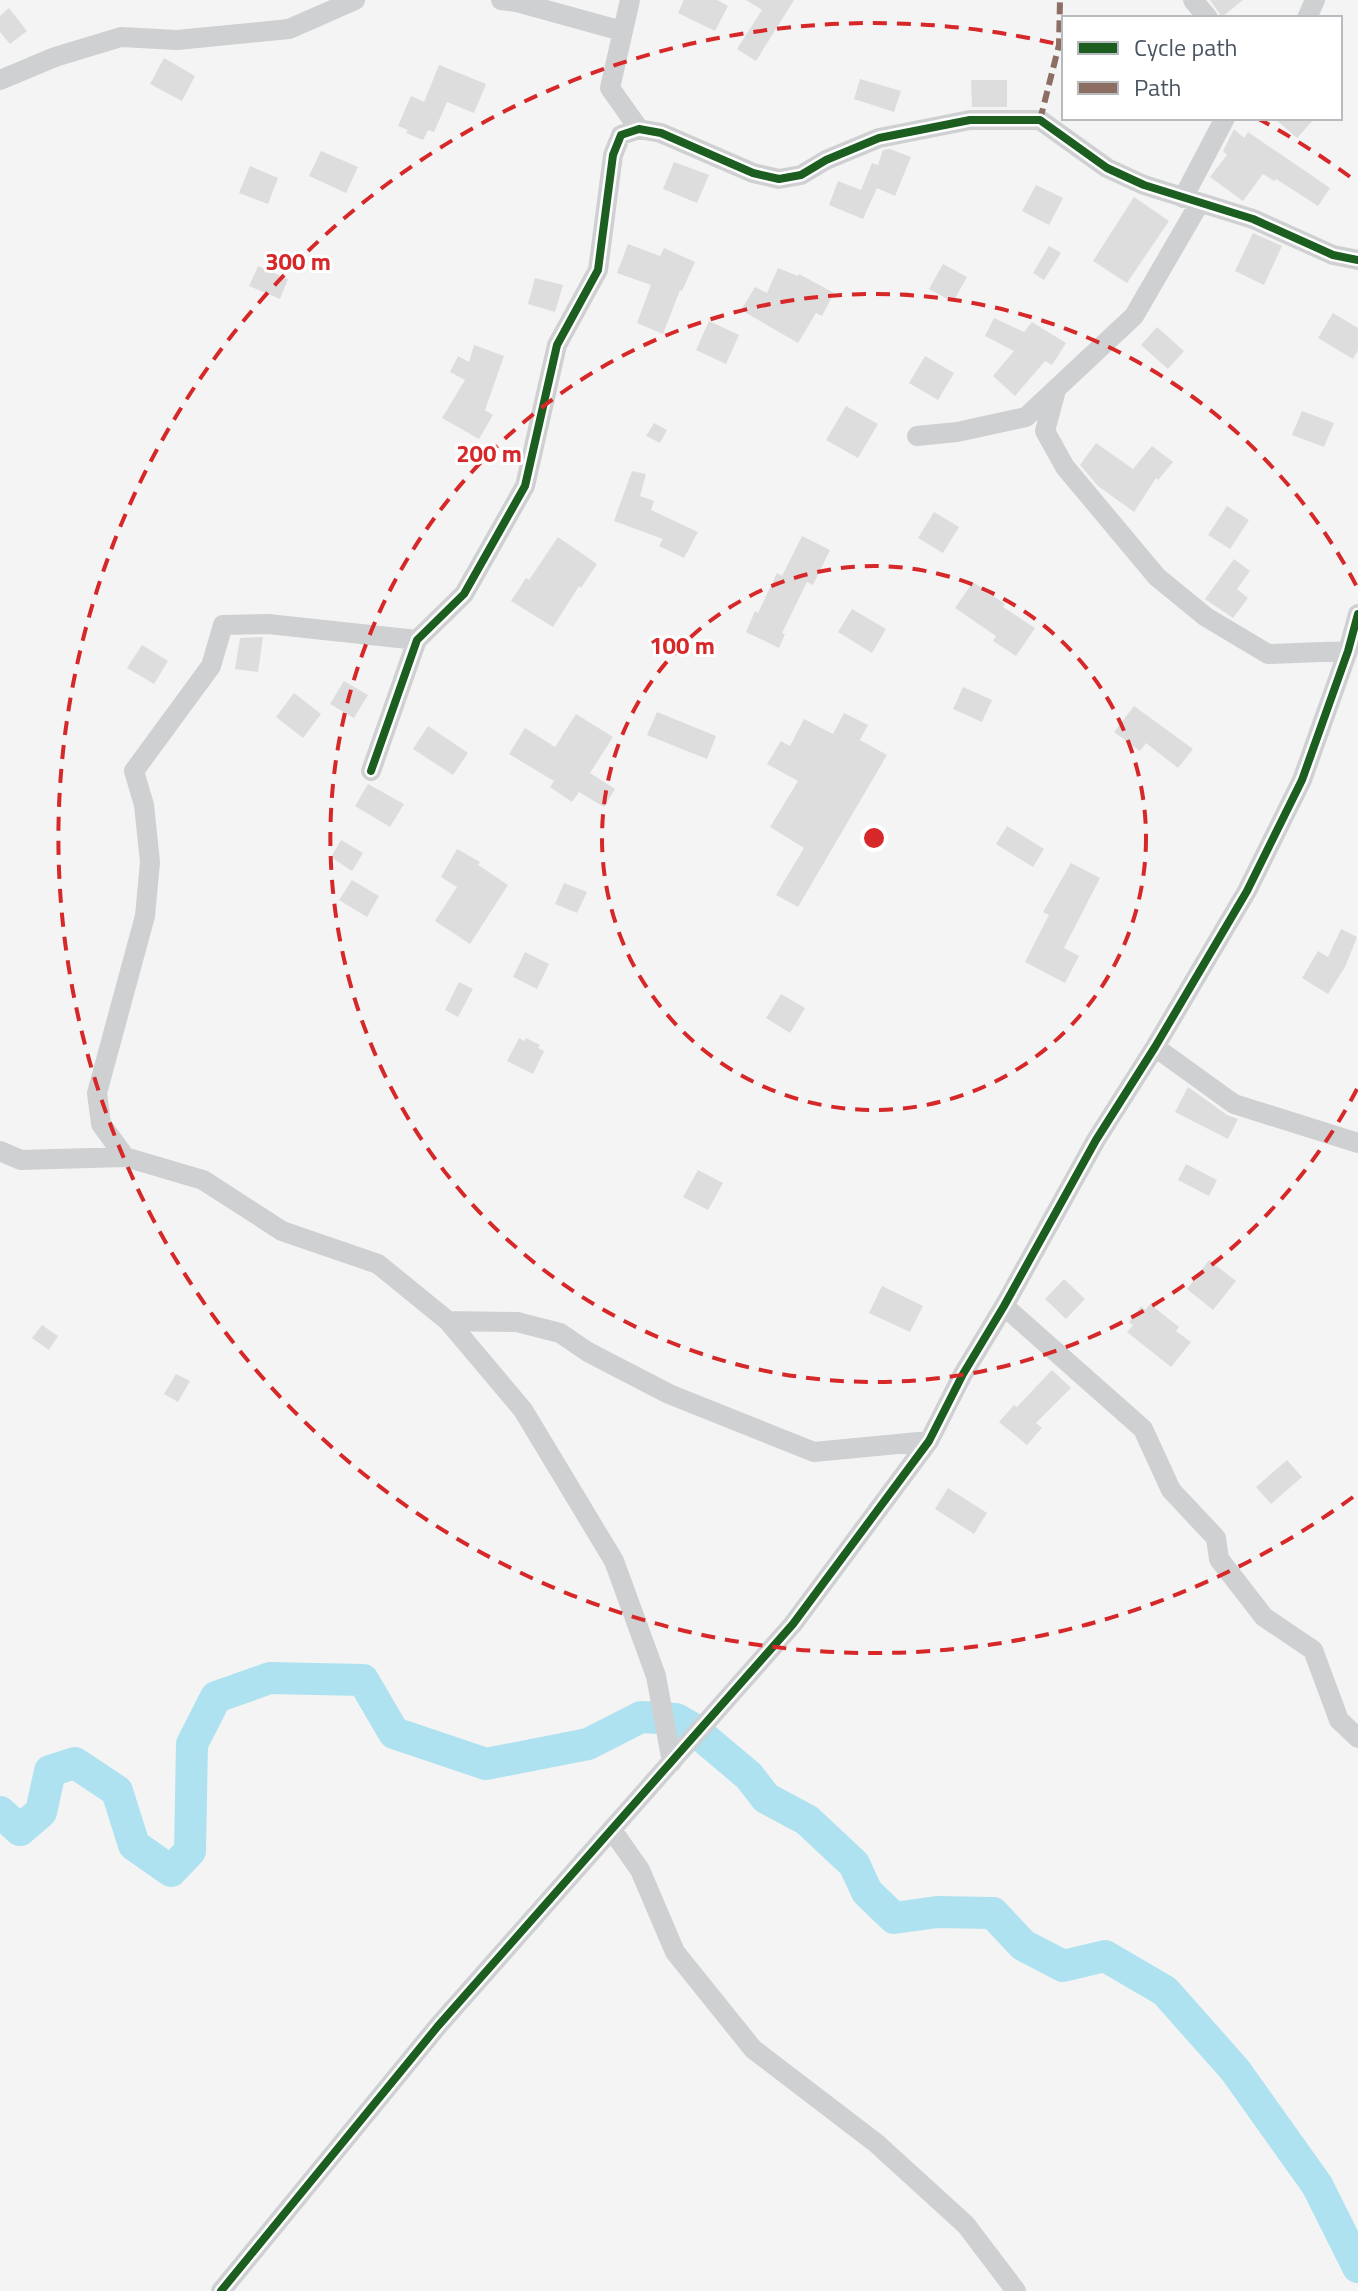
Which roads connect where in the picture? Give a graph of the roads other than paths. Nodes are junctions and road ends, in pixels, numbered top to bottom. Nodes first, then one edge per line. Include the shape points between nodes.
1 (355, 0) edge
2 (501, 0) edge
3 (630, 0) edge
4 (1193, 0) edge
5 (1206, 16) edge
6 (622, 31) junction
7 (0, 80) edge
8 (1224, 120) edge
9 (639, 129) junction
10 (1191, 201) junction
11 (1358, 260) edge
12 (1056, 390) junction
13 (917, 436) dead end
14 (1358, 614) edge
15 (417, 640) junction
16 (1348, 651) junction
17 (371, 771) dead end
18 (1155, 1047) junction
19 (1358, 1143) edge
20 (0, 1151) edge
21 (125, 1157) junction
22 (1004, 1306) junction
23 (448, 1321) junction
24 (929, 1441) junction
25 (1358, 1738) edge
26 (672, 1762) junction
27 (612, 1830) junction
28 (221, 2291) edge
29 (1016, 2291) edge

1 - 7 street via 289,29 177,40 121,37
2 - 6 street
3 - 6 street
4 - 5 street
6 - 9 street via 610,88
8 - 10 street
9 - 10 street via 779,179 801,175 879,138 970,120 1040,120 1107,168
9 - 15 street via 621,135 613,155 598,270 557,345 525,486 464,594
10 - 11 street
10 - 12 street via 1134,316
12 - 13 street via 1026,417
12 - 16 street via 1045,431 1065,467 1157,577 1206,617 1268,654
14 - 16 street
15 - 17 street
15 - 21 street via 268,624 223,625 211,666 134,771 150,862 145,916 97,1093 101,1124
16 - 18 street via 1302,780 1247,891
18 - 19 street via 1234,1104
18 - 22 street via 1096,1140
20 - 21 street via 21,1160
21 - 23 street via 203,1180 282,1231 378,1264
22 - 24 street
22 - 25 street via 1143,1429 1171,1490 1216,1538 1219,1559 1264,1617 1313,1650 1339,1720
23 - 24 street via 517,1322 560,1333 669,1394 814,1452
23 - 26 street via 523,1410 614,1561 656,1676
24 - 26 street via 793,1624
26 - 27 street
27 - 28 street via 438,2026
27 - 29 street via 640,1870 675,1952 753,2049 876,2143 966,2225

